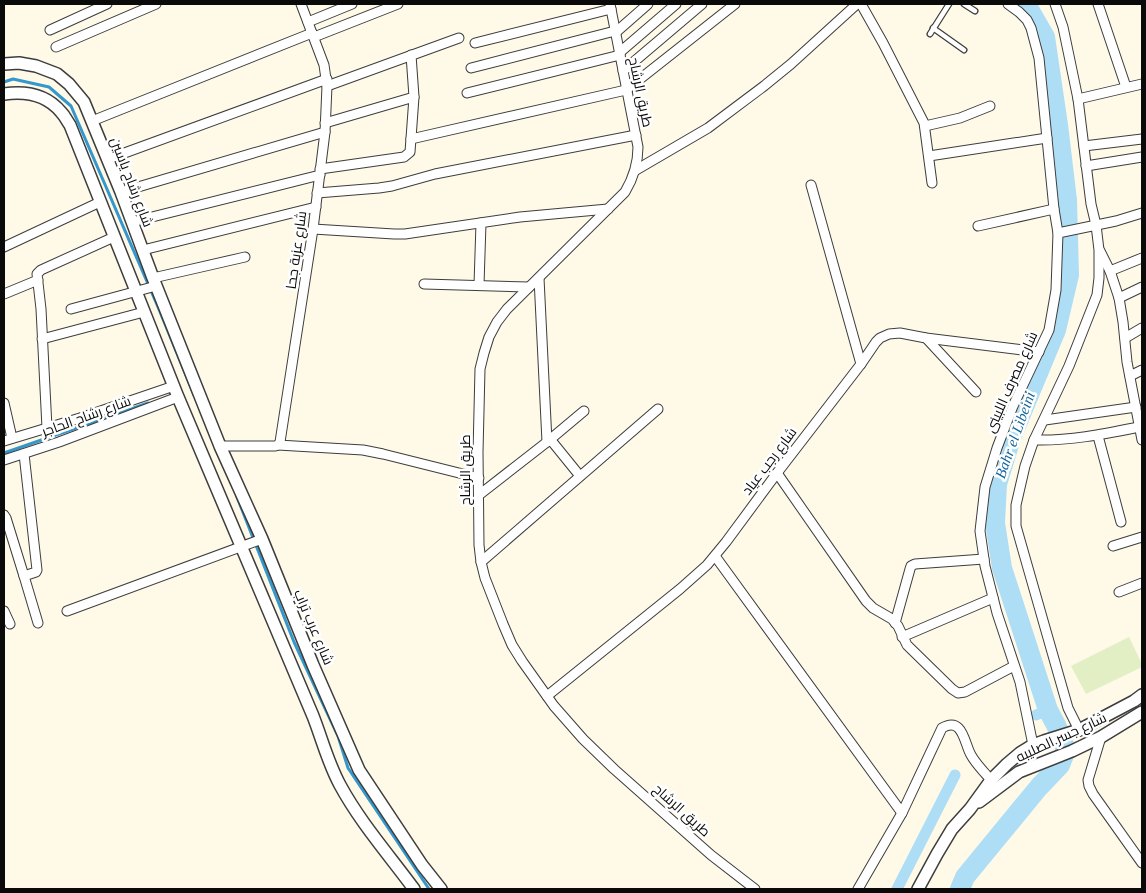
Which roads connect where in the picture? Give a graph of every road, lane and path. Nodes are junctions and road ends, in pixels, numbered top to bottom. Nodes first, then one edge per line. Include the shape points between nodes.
1 (107, 4) edge
2 (156, 4) edge
3 (301, 4) edge
4 (352, 4) edge
5 (398, 4) edge
6 (648, 4) edge
7 (676, 4) edge
8 (702, 4) edge
9 (735, 4) edge
10 (859, 4) edge
11 (949, 4) edge
12 (964, 4) edge
13 (1008, 4) edge
14 (1055, 4) edge
15 (1098, 4) edge
16 (610, 6) edge
17 (975, 11) dead end
18 (308, 22) junction
19 (934, 28) junction
20 (50, 30) dead end
21 (615, 32) junction
22 (930, 34) dead end
23 (313, 35) junction
24 (458, 38) dead end
25 (475, 43) dead end
26 (56, 47) dead end
27 (964, 50) dead end
28 (619, 54) junction
29 (411, 55) junction
30 (4, 64) edge
31 (471, 68) dead end
32 (623, 71) junction
33 (327, 82) junction
34 (1142, 84) edge
35 (1126, 87) junction
36 (626, 90) junction
37 (467, 93) dead end
38 (4, 94) edge
39 (414, 97) junction
40 (1078, 99) junction
41 (990, 106) dead end
42 (92, 121) junction
43 (325, 122) junction
44 (925, 126) junction
45 (325, 132) junction
46 (636, 135) junction
47 (1047, 138) junction
48 (410, 139) junction
49 (1142, 139) edge
50 (1084, 146) junction
51 (929, 156) junction
52 (1142, 157) edge
53 (108, 159) junction
54 (1086, 166) junction
55 (636, 170) junction
56 (320, 172) junction
57 (932, 184) dead end
58 (811, 186) dead end
59 (121, 192) junction
60 (318, 193) junction
61 (100, 202) junction
62 (316, 208) junction
63 (608, 209) junction
64 (1054, 210) junction
65 (1142, 213) edge
66 (132, 222) junction
67 (481, 222) junction
68 (1096, 225) junction
69 (978, 226) dead end
70 (313, 229) junction
71 (1058, 233) junction
72 (114, 236) junction
73 (4, 247) edge
74 (143, 250) junction
75 (1099, 250) junction
76 (245, 257) dead end
77 (1142, 258) edge
78 (1110, 271) junction
79 (539, 278) junction
80 (38, 280) junction
81 (424, 284) dead end
82 (148, 286) junction
83 (479, 286) junction
84 (529, 287) junction
85 (1142, 287) edge
86 (4, 294) edge
87 (1118, 298) junction
88 (71, 309) dead end
89 (144, 312) junction
90 (1142, 328) edge
91 (926, 338) junction
92 (1124, 338) junction
93 (42, 339) junction
94 (1039, 352) junction
95 (861, 364) junction
96 (177, 365) junction
97 (1142, 370) edge
98 (1130, 376) junction
99 (176, 392) junction
100 (976, 392) dead end
101 (4, 403) edge
102 (658, 409) dead end
103 (1138, 410) edge
104 (584, 411) dead end
105 (1045, 420) junction
106 (47, 428) junction
107 (1141, 435) edge
108 (1098, 436) junction
109 (8, 440) edge
110 (549, 440) junction
111 (1034, 440) junction
112 (278, 445) junction
113 (220, 446) junction
114 (24, 454) junction
115 (4, 460) edge
116 (777, 473) junction
117 (580, 476) junction
118 (479, 478) junction
119 (479, 495) junction
120 (4, 516) edge
121 (1121, 522) dead end
122 (1142, 537) edge
123 (259, 540) junction
124 (244, 546) junction
125 (1113, 546) dead end
126 (714, 556) junction
127 (984, 559) junction
128 (481, 562) junction
129 (24, 576) junction
130 (1142, 583) edge
131 (1119, 592) dead end
132 (993, 598) junction
133 (4, 610) edge
134 (67, 611) dead end
135 (895, 622) junction
136 (38, 623) dead end
137 (10, 624) dead end
138 (902, 637) junction
139 (1014, 666) junction
140 (1142, 695) edge
141 (547, 696) junction
142 (1142, 712) edge
143 (1077, 731) junction
144 (1097, 739) junction
145 (1038, 743) junction
146 (990, 780) junction
147 (970, 809) junction
148 (902, 813) junction
149 (1142, 863) edge
150 (414, 889) edge
151 (441, 889) edge
152 (755, 889) edge
153 (858, 889) edge
154 (918, 889) edge

1 - 20 street
2 - 26 street
3 - 18 street, شارع عزبة جحا
4 - 18 street
5 - 23 street
6 - 21 street
7 - 28 street
8 - 32 street
9 - 36 street
10 - 44 street via 888,52
10 - 55 street via 764,86 708,128
11 - 19 lane
12 - 17 lane
13 - 47 street, شارع مصرف اللبينى via 1027,20 1031,28 1039,58
14 - 40 street
15 - 35 street
16 - 21 street, طريق الرشاح
16 - 25 street
18 - 23 street, شارع عزبة جحا
19 - 22 lane
19 - 27 lane
21 - 28 street, طريق الرشاح
21 - 31 street
23 - 33 street, شارع عزبة جحا
23 - 42 street
24 - 29 street
28 - 32 street, طريق الرشاح
28 - 37 street
29 - 33 street
29 - 39 street
30 - 42 street, شارع رشاح ياسين via 19,62 57,74 84,102
32 - 36 street, طريق الرشاح
33 - 43 street, شارع عزبة جحا
33 - 53 street
34 - 35 street
35 - 40 street
36 - 46 street, طريق الرشاح
36 - 48 street
38 - 61 street, شارع رشاح ياسين via 34,94 61,112 70,125
39 - 43 street
39 - 48 street
40 - 50 street
41 - 44 street via 960,118
42 - 53 street, شارع رشاح ياسين
43 - 45 street, شارع عزبة جحا
44 - 51 street
45 - 56 street, شارع عزبة جحا
45 - 59 street
46 - 55 street, طريق الرشاح
46 - 60 street via 435,174 392,186
47 - 51 street
47 - 64 street, شارع مصرف اللبينى
48 - 56 street via 410,152 404,157
49 - 50 street
50 - 54 street
51 - 57 street
52 - 54 street
53 - 59 street, شارع رشاح ياسين
54 - 68 street
55 - 63 street, طريق الرشاح via 625,192
56 - 60 street, شارع عزبة جحا
56 - 66 street
58 - 95 street
59 - 66 street, شارع رشاح ياسين
60 - 62 street, شارع عزبة جحا
61 - 72 street, شارع رشاح ياسين
61 - 73 street
62 - 70 street, شارع عزبة جحا
62 - 74 street
63 - 67 street
63 - 79 street, طريق الرشاح
64 - 69 street
64 - 71 street, شارع مصرف اللبينى
65 - 68 street
66 - 74 street, شارع رشاح ياسين
67 - 70 street via 394,234
67 - 83 street
68 - 71 street
68 - 75 street
70 - 112 street, شارع عزبة جحا
71 - 94 street, شارع مصرف اللبينى via 1056,290 1050,330
72 - 80 street via 38,271
72 - 82 street, شارع رشاح ياسين
74 - 82 street, شارع رشاح ياسين
75 - 78 street
75 - 105 street via 1097,295
76 - 82 street
77 - 78 street
78 - 87 street
79 - 84 street, طريق الرشاح
79 - 110 street
80 - 86 street
80 - 93 street
81 - 83 street
82 - 88 street
82 - 89 street, شارع رشاح ياسين
82 - 96 street, شارع رشاح ياسين
83 - 84 street
84 - 118 street, طريق الرشاح via 497,322 484,353 480,369
85 - 87 street
87 - 92 street
89 - 93 street
89 - 96 street, شارع رشاح ياسين
90 - 92 street
91 - 94 street, شارع رجب عياد
91 - 95 street, شارع رجب عياد via 900,333 884,336
91 - 100 street
92 - 98 street
93 - 106 street
94 - 127 street, شارع مصرف اللبينى via 1013,406 985,487 980,531
95 - 116 street, شارع رجب عياد
96 - 99 street, شارع رشاح ياسين
96 - 113 street, شارع عرب تراب
97 - 98 street
98 - 103 street
99 - 106 street, شارع رشاح الحاجر
99 - 114 street, شارع رشاح الحاجر
99 - 124 street
101 - 109 street
102 - 117 street
103 - 105 street
103 - 107 street
104 - 110 street
105 - 111 street
106 - 109 street, شارع رشاح الحاجر
107 - 108 street
108 - 111 street
108 - 121 street
110 - 117 street
110 - 119 street
111 - 143 street via 1016,505 1016,526
112 - 113 street
112 - 118 street via 363,450
113 - 123 street, شارع عرب تراب
114 - 115 street, شارع رشاح الحاجر
114 - 129 street via 37,570
116 - 126 street, شارع رجب عياد
116 - 135 street via 866,601
117 - 128 street
118 - 119 street, طريق الرشاح
119 - 128 street, طريق الرشاح
120 - 129 street
122 - 125 street
123 - 124 street
123 - 151 street, شارع عرب تراب via 359,770 422,866
124 - 134 street
124 - 150 street via 339,784
126 - 141 street, شارع رجب عياد via 680,589
126 - 148 street
127 - 132 street, شارع مصرف اللبينى
127 - 135 street via 912,565
128 - 141 street, طريق الرشاح via 484,578 512,644
129 - 136 street
130 - 131 street
132 - 138 street
132 - 139 street, شارع مصرف اللبينى
133 - 137 street
135 - 138 street
138 - 139 street via 958,692 965,692
139 - 145 street, شارع مصرف اللبينى
140 - 143 street, شارع جسر الصليبه
141 - 152 street, طريق الرشاح via 583,739 614,769 711,855
142 - 144 street, شارع جسر الصليبه
143 - 145 street, شارع جسر الصليبه
144 - 147 street, شارع جسر الصليبه via 1020,772
144 - 149 street via 1089,786
145 - 146 street, شارع جسر الصليبه via 1020,753
146 - 147 street, شارع جسر الصليبه
146 - 148 street via 970,753 958,727 948,725 942,728
147 - 154 street, شارع جسر الصليبه via 952,829
148 - 153 street

